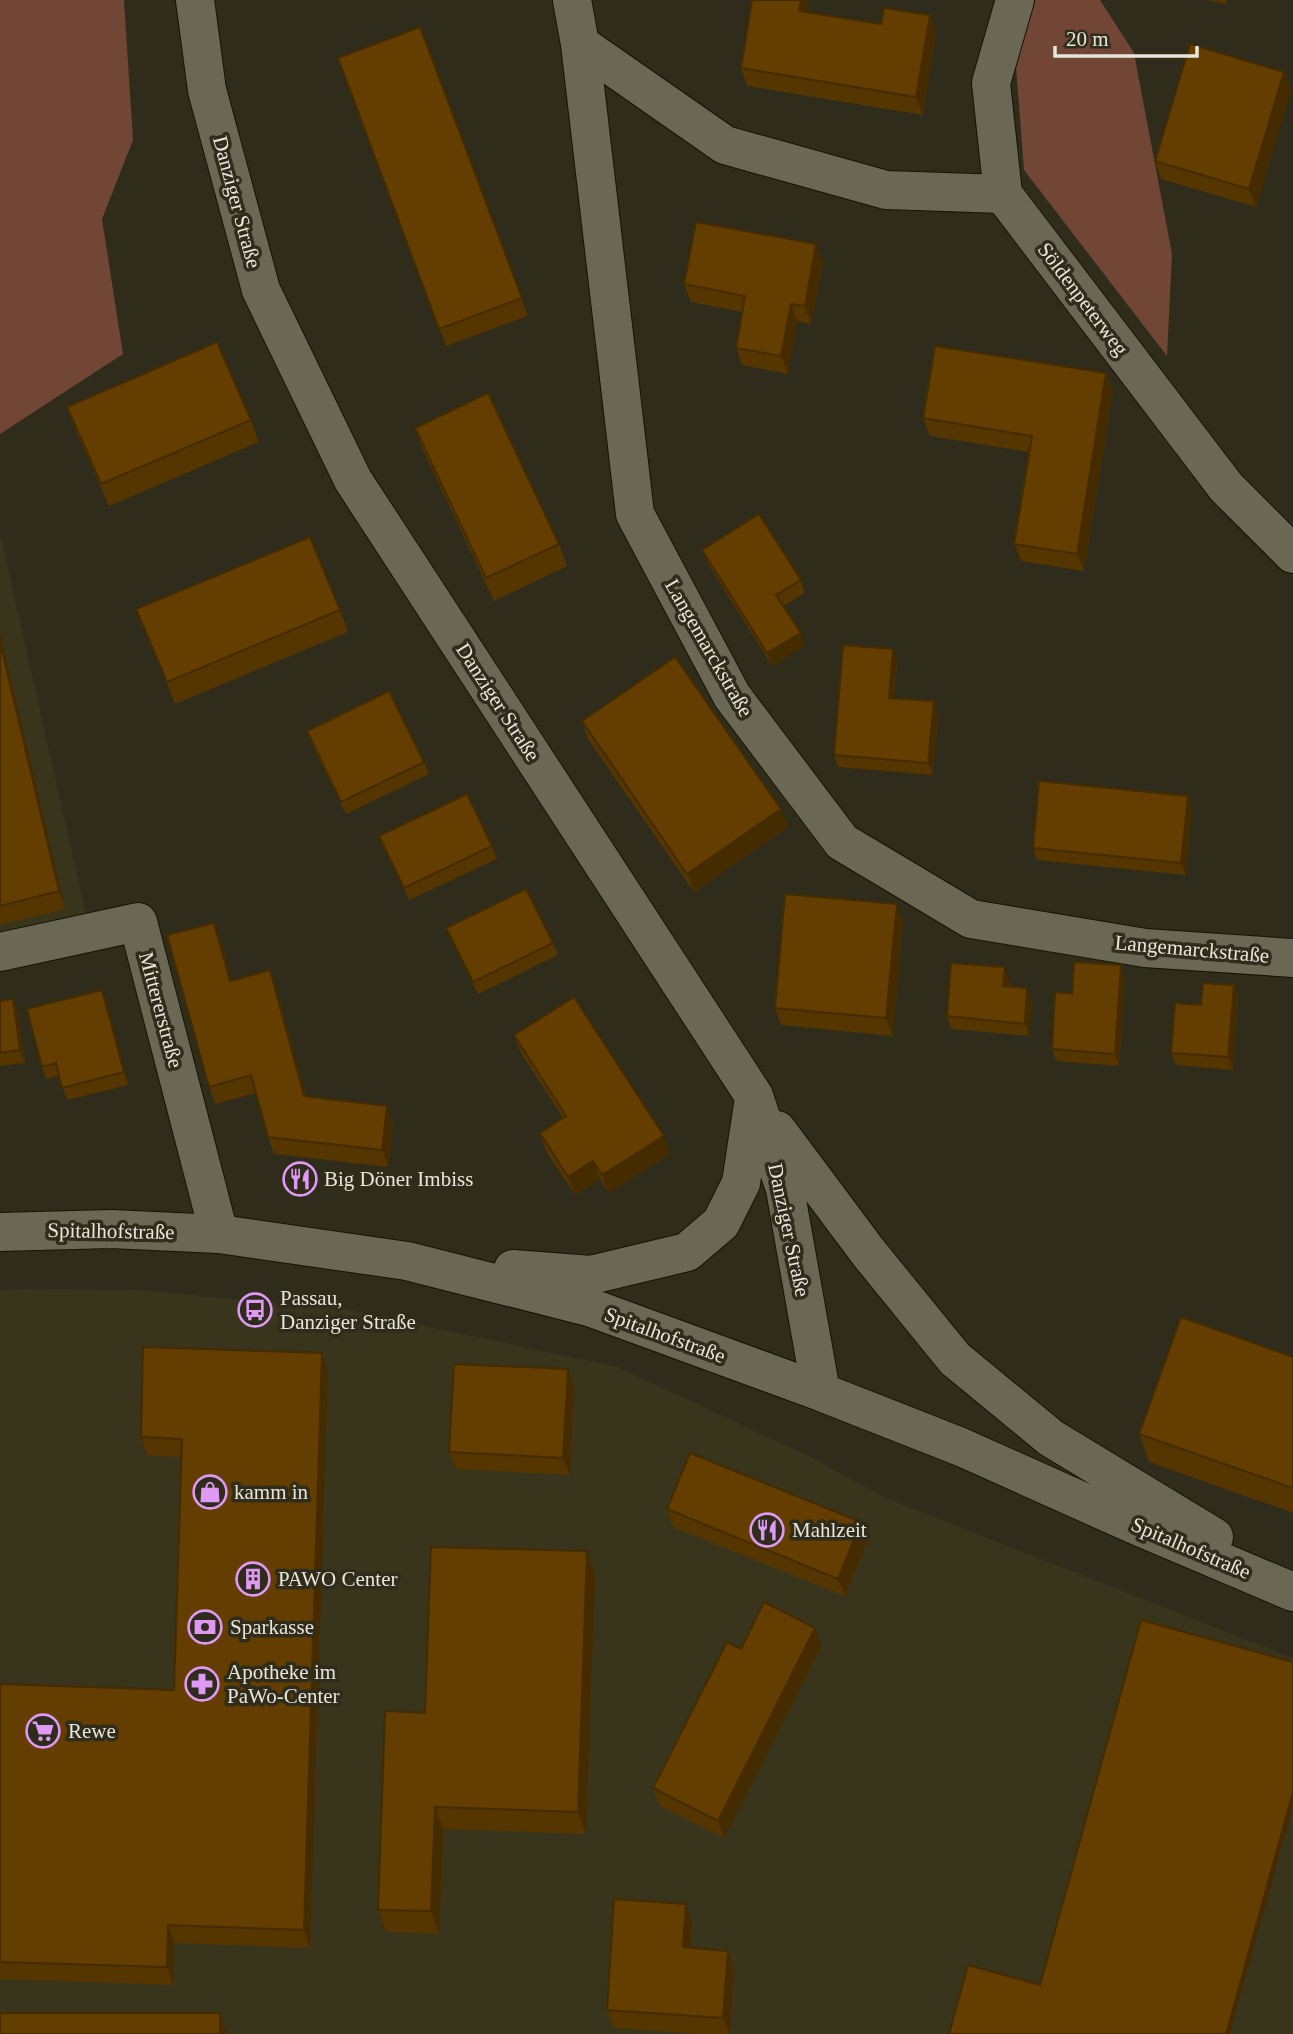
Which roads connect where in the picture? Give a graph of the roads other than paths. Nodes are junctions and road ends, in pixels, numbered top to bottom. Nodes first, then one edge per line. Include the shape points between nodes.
1 (195, 0) edge
2 (572, 0) edge
3 (1015, 0) edge
4 (580, 44) junction
5 (1003, 194) junction
6 (1293, 554) edge
7 (0, 952) edge
8 (1293, 958) edge
9 (755, 1099) junction
10 (0, 1232) edge
11 (219, 1234) junction
12 (407, 1261) junction
13 (821, 1392) junction
14 (1293, 1585) edge
15 (1293, 1592) edge

1 - 9 street, Danziger Straße via 207,90 261,290 353,480
2 - 4 street, Langemarckstraße
3 - 5 street via 991,83
4 - 5 street via 725,145 886,190
4 - 8 street, Langemarckstraße via 635,514 732,696 842,842 971,919 1145,948
5 - 6 street, Söldenpeterweg via 1226,487
7 - 11 street, Mittererstraße via 138,922
9 - 12 street via 741,1183 722,1223 687,1252 591,1275
9 - 13 street, Danziger Straße via 785,1189
9 - 14 street via 868,1252 955,1359 1051,1438
10 - 11 street, Spitalhofstraße via 111,1228
11 - 12 street, Spitalhofstraße
12 - 13 street, Spitalhofstraße via 589,1307
13 - 15 street, Spitalhofstraße via 961,1447

